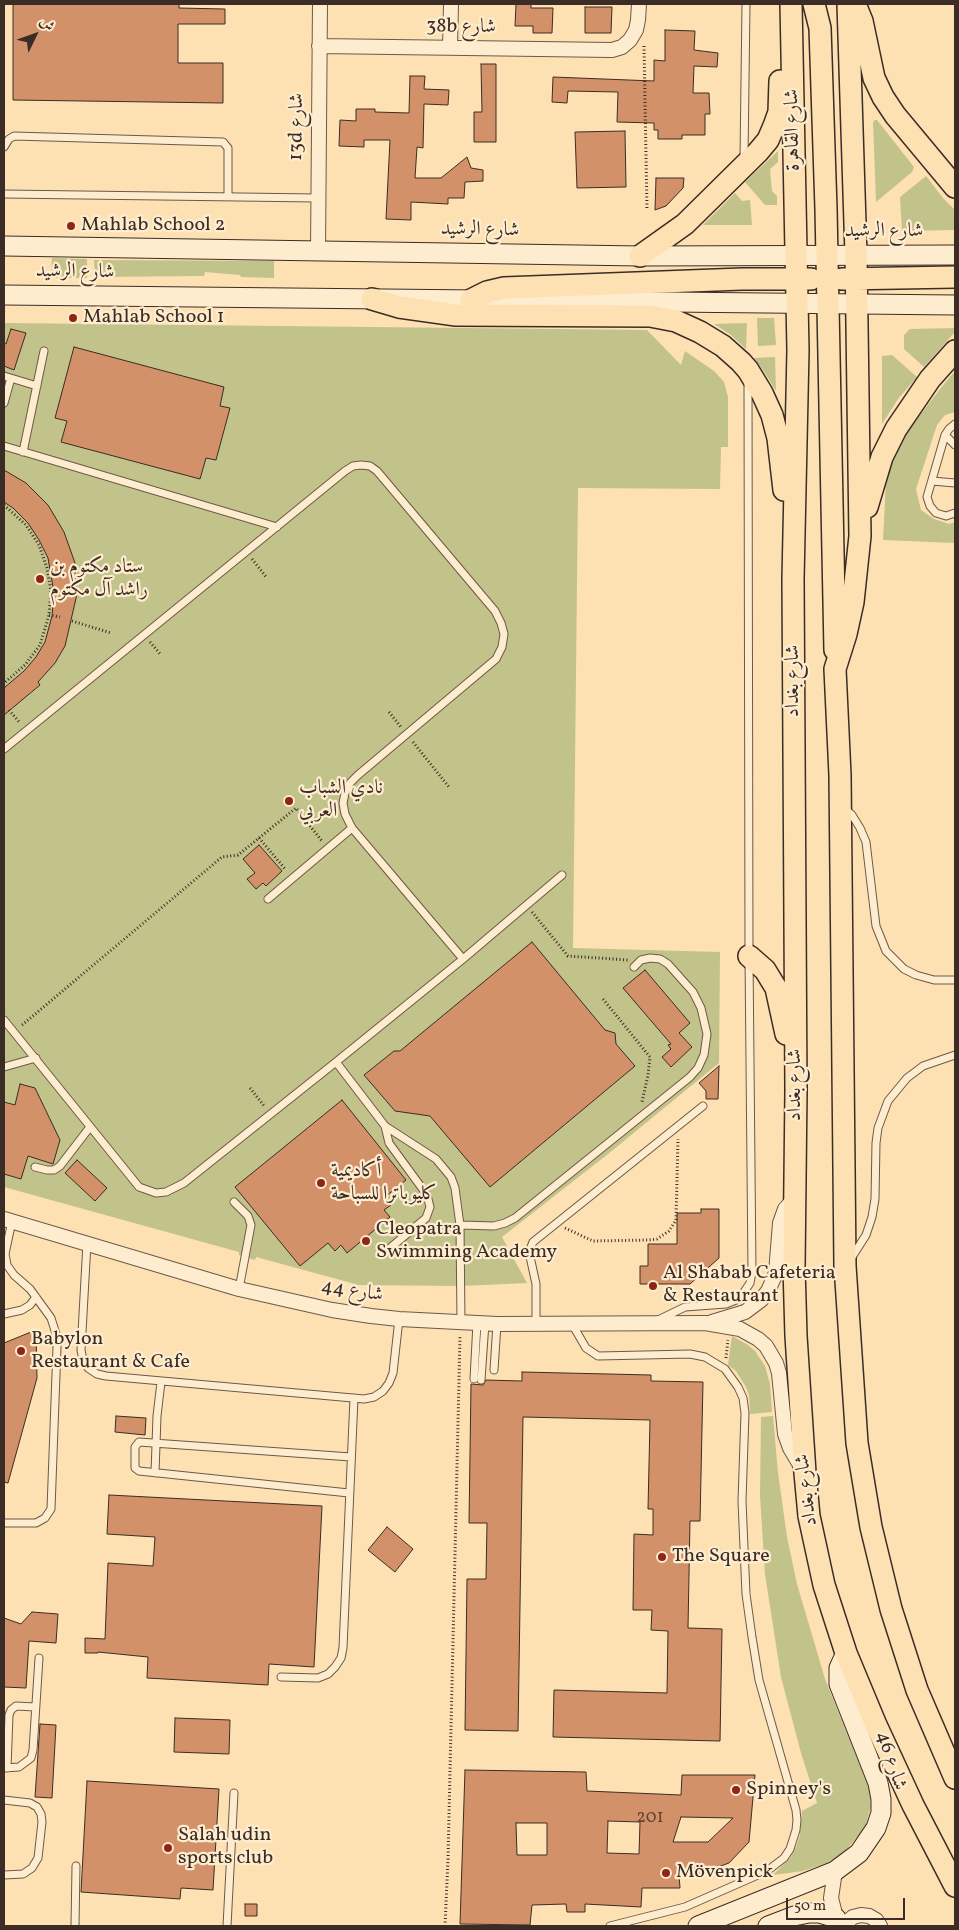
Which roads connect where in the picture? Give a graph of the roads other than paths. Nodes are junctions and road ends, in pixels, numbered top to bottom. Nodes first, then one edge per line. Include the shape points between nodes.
1 (320, 4) edge
2 (451, 4) edge
3 (638, 4) edge
4 (746, 4) edge
5 (780, 4) edge
6 (791, 4) edge
7 (814, 4) edge
8 (848, 4) edge
9 (856, 4) edge
10 (319, 46) junction
11 (450, 48) junction
12 (4, 147) edge
13 (744, 166) junction
14 (955, 187) edge
15 (4, 194) edge
16 (228, 197) junction
17 (317, 198) junction
18 (4, 246) edge
19 (318, 251) junction
20 (955, 254) edge
21 (797, 255) junction
22 (826, 255) junction
23 (856, 255) junction
24 (640, 256) junction
25 (955, 276) edge
26 (797, 279) junction
27 (826, 279) junction
28 (856, 279) junction
29 (4, 295) edge
30 (372, 299) junction
31 (471, 300) junction
32 (797, 304) junction
33 (827, 304) junction
34 (857, 305) junction
35 (955, 305) edge
36 (44, 351) dead end
37 (955, 351) edge
38 (748, 370) junction
39 (7, 377) edge
40 (37, 386) junction
41 (4, 403) edge
42 (955, 424) edge
43 (945, 435) junction
44 (955, 445) edge
45 (4, 446) edge
46 (23, 452) junction
47 (932, 481) junction
48 (955, 483) edge
49 (955, 513) edge
50 (277, 527) junction
51 (860, 536) junction
52 (793, 579) junction
53 (835, 669) junction
54 (4, 749) edge
55 (840, 804) junction
56 (352, 828) junction
57 (562, 875) dead end
58 (268, 899) dead end
59 (749, 956) junction
60 (463, 959) junction
61 (634, 967) dead end
62 (955, 980) edge
63 (4, 1020) edge
64 (955, 1055) edge
65 (36, 1058) junction
66 (336, 1062) junction
67 (4, 1067) edge
68 (796, 1090) junction
69 (703, 1106) dead end
70 (385, 1126) junction
71 (90, 1127) junction
72 (35, 1167) dead end
73 (794, 1199) junction
74 (234, 1202) dead end
75 (8, 1220) edge
76 (460, 1225) junction
77 (87, 1242) junction
78 (384, 1253) dead end
79 (845, 1266) junction
80 (239, 1289) junction
81 (36, 1297) junction
82 (4, 1314) edge
83 (398, 1319) junction
84 (461, 1322) junction
85 (653, 1322) junction
86 (486, 1323) junction
87 (536, 1324) junction
88 (571, 1324) junction
89 (705, 1324) junction
90 (494, 1370) dead end
91 (477, 1380) dead end
92 (161, 1382) junction
93 (354, 1398) junction
94 (156, 1443) junction
95 (351, 1456) junction
96 (155, 1473) junction
97 (805, 1473) junction
98 (350, 1493) junction
99 (4, 1523) edge
100 (846, 1653) junction
101 (39, 1658) dead end
102 (280, 1677) dead end
103 (35, 1707) junction
104 (5, 1768) edge
105 (955, 1778) edge
106 (234, 1794) dead end
107 (4, 1800) edge
108 (76, 1866) dead end
109 (835, 1871) junction
110 (4, 1875) edge
111 (955, 1886) edge
112 (841, 1923) edge
113 (75, 1926) edge
114 (227, 1926) edge
115 (610, 1926) edge
116 (698, 1926) edge
117 (768, 1926) edge
118 (880, 1926) edge

1 - 10 street, 13d شارع
2 - 11 street
3 - 11 street, 38b شارع via 636,30 626,43 612,50
4 - 13 lane
5 - 13 main road via 779,112 768,140
6 - 21 main road, شارع القاهرة
7 - 22 main road via 820,28
8 - 23 main road
9 - 14 main road via 874,78 883,97
10 - 11 street, 38b شارع
10 - 17 street, 13d شارع
12 - 16 lane via 14,136 223,142 228,148
13 - 24 main road via 684,224
15 - 16 lane
16 - 17 lane
17 - 19 street, 13d شارع
18 - 19 main road, شارع الرشيد
19 - 24 main road, شارع الرشيد
20 - 23 main road, شارع الرشيد
21 - 22 main road, شارع الرشيد
21 - 24 main road, شارع الرشيد
21 - 26 main road, شارع بغداد
22 - 23 main road, شارع الرشيد
22 - 27 main road
23 - 28 main road, شارع بغداد
25 - 28 main road
26 - 27 main road
26 - 31 main road via 504,288
26 - 32 main road, شارع بغداد
27 - 28 main road
27 - 33 main road
28 - 34 main road, شارع بغداد
29 - 30 main road, شارع الرشيد
30 - 31 main road, شارع الرشيد
30 - 38 main road via 399,307 456,315 650,316 700,332 723,346
31 - 32 main road, شارع الرشيد
32 - 33 main road, شارع الرشيد
32 - 52 main road, شارع بغداد
33 - 34 main road, شارع الرشيد
33 - 53 main road
34 - 35 main road, شارع الرشيد
34 - 51 main road, شارع بغداد
36 - 40 lane
37 - 51 main road via 930,379 882,456
38 - 52 main road via 769,408 778,438
38 - 59 lane
39 - 40 lane
39 - 41 lane
40 - 46 lane
42 - 43 lane
43 - 44 lane
43 - 47 lane
45 - 46 lane
46 - 50 lane
47 - 48 lane
47 - 49 lane via 927,497 930,506 936,513 946,516
50 - 54 lane
50 - 56 lane via 352,466 370,466 502,623 502,647 496,659 358,775 347,788 343,804
51 - 53 main road, شارع بغداد via 853,602
52 - 68 main road, شارع بغداد
53 - 55 main road, شارع بغداد
55 - 62 lane via 852,815 866,842 876,926 886,951 904,969 916,975 934,980
55 - 79 main road, شارع بغداد
56 - 58 lane
56 - 60 lane
57 - 60 lane
59 - 68 main road via 765,970 776,988
59 - 85 lane via 750,1283 731,1302 685,1307
60 - 66 lane
61 - 76 lane via 641,960 660,959 675,970 697,999 707,1034 698,1068 515,1218 494,1226
63 - 65 lane
64 - 79 lane via 923,1066 907,1078 888,1101 877,1135 872,1217 861,1243
65 - 67 lane
65 - 71 lane
66 - 70 lane
66 - 71 lane via 184,1183 166,1192 156,1193 139,1187
68 - 73 main road, شارع بغداد
69 - 87 lane via 533,1242 529,1252 536,1284
70 - 76 lane via 436,1159 444,1168 455,1188
70 - 78 lane via 389,1143 427,1195 430,1207 426,1218
71 - 72 lane via 60,1166 54,1170
73 - 89 street, شارع 44 via 785,1209 780,1223 776,1273 768,1291 745,1312
73 - 97 main road, شارع بغداد via 796,1336
74 - 80 lane via 248,1216 251,1225
75 - 77 street, شارع 44
75 - 81 lane via 7,1265
76 - 84 lane
77 - 80 street, شارع 44
77 - 92 lane via 83,1360 92,1371 106,1376
79 - 105 main road, شارع بغداد via 857,1443 871,1527 891,1609 917,1690
80 - 83 street, شارع 44 via 332,1310
81 - 82 lane via 22,1310
81 - 99 lane via 51,1318 57,1337 52,1504 45,1518 36,1523
83 - 84 street, شارع 44
83 - 93 lane via 390,1383 374,1397
84 - 86 street, شارع 44
85 - 88 street, شارع 44
85 - 89 street, شارع 44
86 - 87 street, شارع 44
86 - 90 lane
86 - 91 lane
87 - 88 street, شارع 44
88 - 115 lane via 586,1348 598,1356 690,1354 705,1357 724,1369 738,1387 745,1413 742,1501 746,1594 752,1638 759,1680 796,1810 792,1844 784,1858 767,1871 685,1908
89 - 97 street, شارع 44 via 750,1333 772,1354 779,1373 785,1434 796,1461
92 - 93 lane
92 - 94 lane
93 - 95 lane
94 - 95 lane
94 - 96 lane
94 - 96 lane via 139,1442 135,1447 136,1469
95 - 98 lane
96 - 98 lane
97 - 100 main road, شارع بغداد via 809,1516 824,1585
98 - 102 lane via 341,1658 328,1674 318,1678
100 - 109 main road, شارع 46 via 839,1668 839,1684 881,1798 876,1828 868,1841 848,1863
100 - 111 main road, شارع بغداد via 876,1726
101 - 103 lane
103 - 104 lane via 31,1758 19,1767
103 - 104 lane via 16,1706 9,1715
106 - 114 lane
107 - 110 lane via 30,1803 41,1814 42,1822 38,1858 32,1868 23,1874
108 - 113 lane
109 - 112 street via 831,1898
109 - 116 main road, شارع 46
112 - 117 main road via 820,1913 809,1913
112 - 118 street via 861,1915 876,1920

